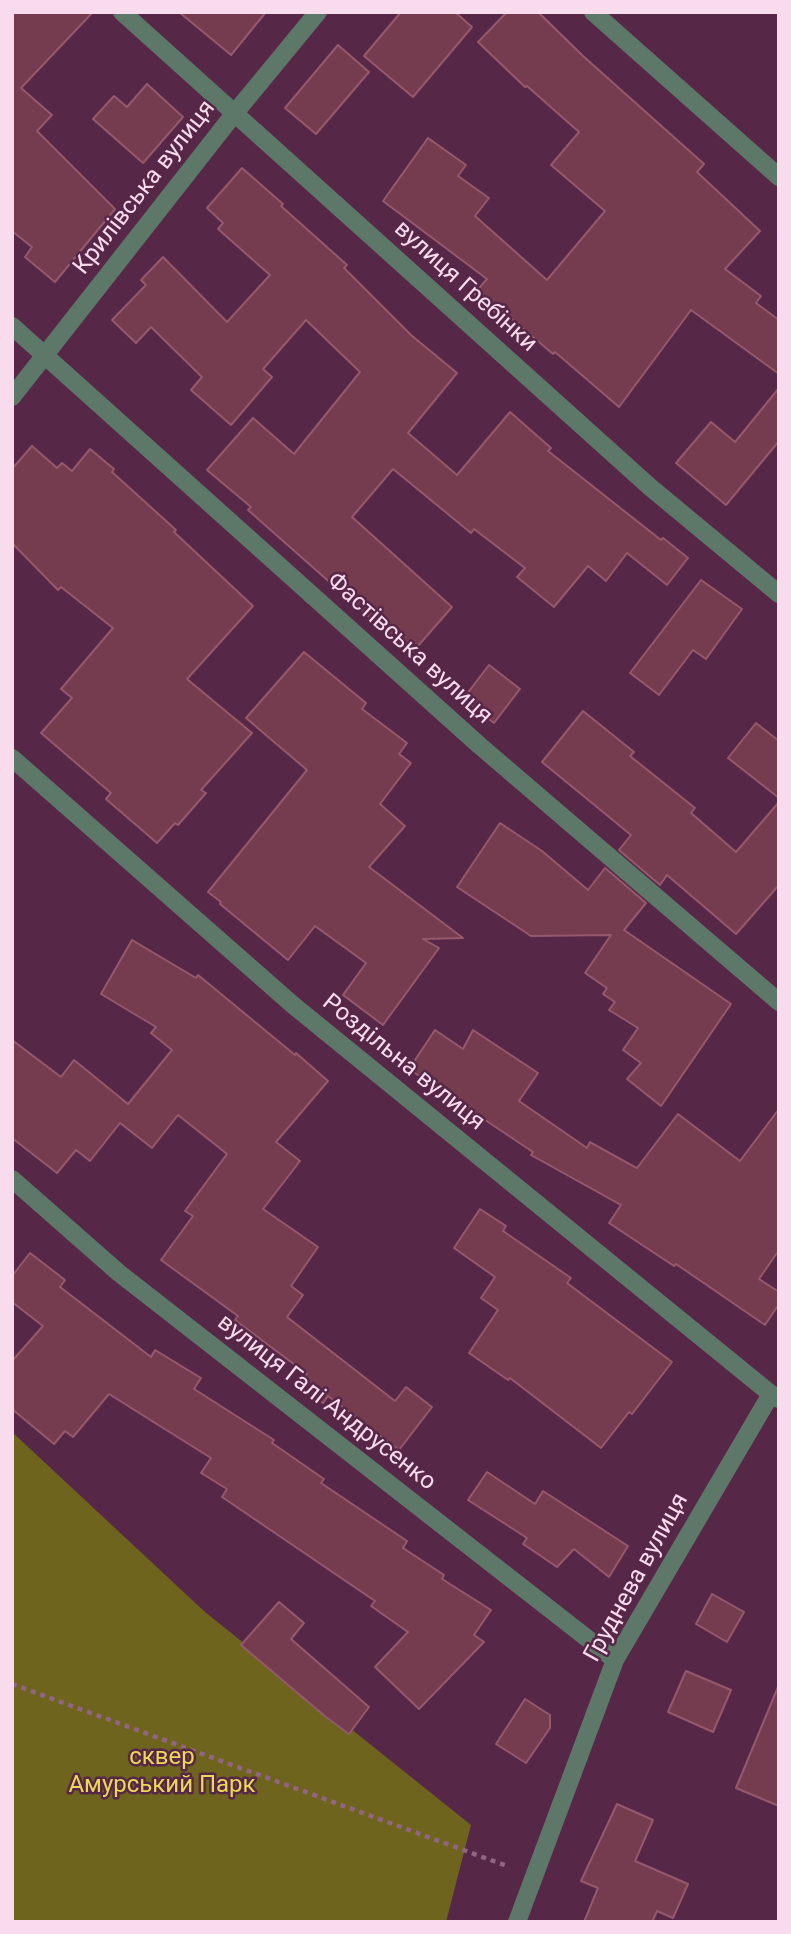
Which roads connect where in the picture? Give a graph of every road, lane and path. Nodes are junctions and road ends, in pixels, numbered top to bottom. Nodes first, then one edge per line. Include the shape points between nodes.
1 (122, 12) edge
2 (318, 12) edge
3 (593, 12) edge
4 (234, 114) junction
5 (779, 177) edge
6 (12, 326) edge
7 (45, 355) junction
8 (12, 397) edge
9 (779, 594) edge
10 (12, 758) edge
11 (779, 1002) edge
12 (12, 1179) edge
13 (775, 1397) edge
14 (615, 1660) junction
15 (12, 1684) edge
16 (534, 1876) junction
17 (517, 1922) edge

1 - 4 street, вулиця Гребінки
2 - 4 street, Крилівська вулиця
3 - 5 street
4 - 7 street, Крилівська вулиця
4 - 9 street, вулиця Гребінки via 650,487
6 - 7 street, Фастівська вулиця
7 - 8 street, Крилівська вулиця
7 - 11 street, Фастівська вулиця via 478,745
10 - 13 street, Роздільна вулиця via 293,1005
12 - 14 street, вулиця Галі Андрусенко via 119,1273
13 - 14 street, Груднева вулиця
14 - 16 street, Груднева вулиця
15 - 16 path
16 - 17 street, Груднева вулиця

